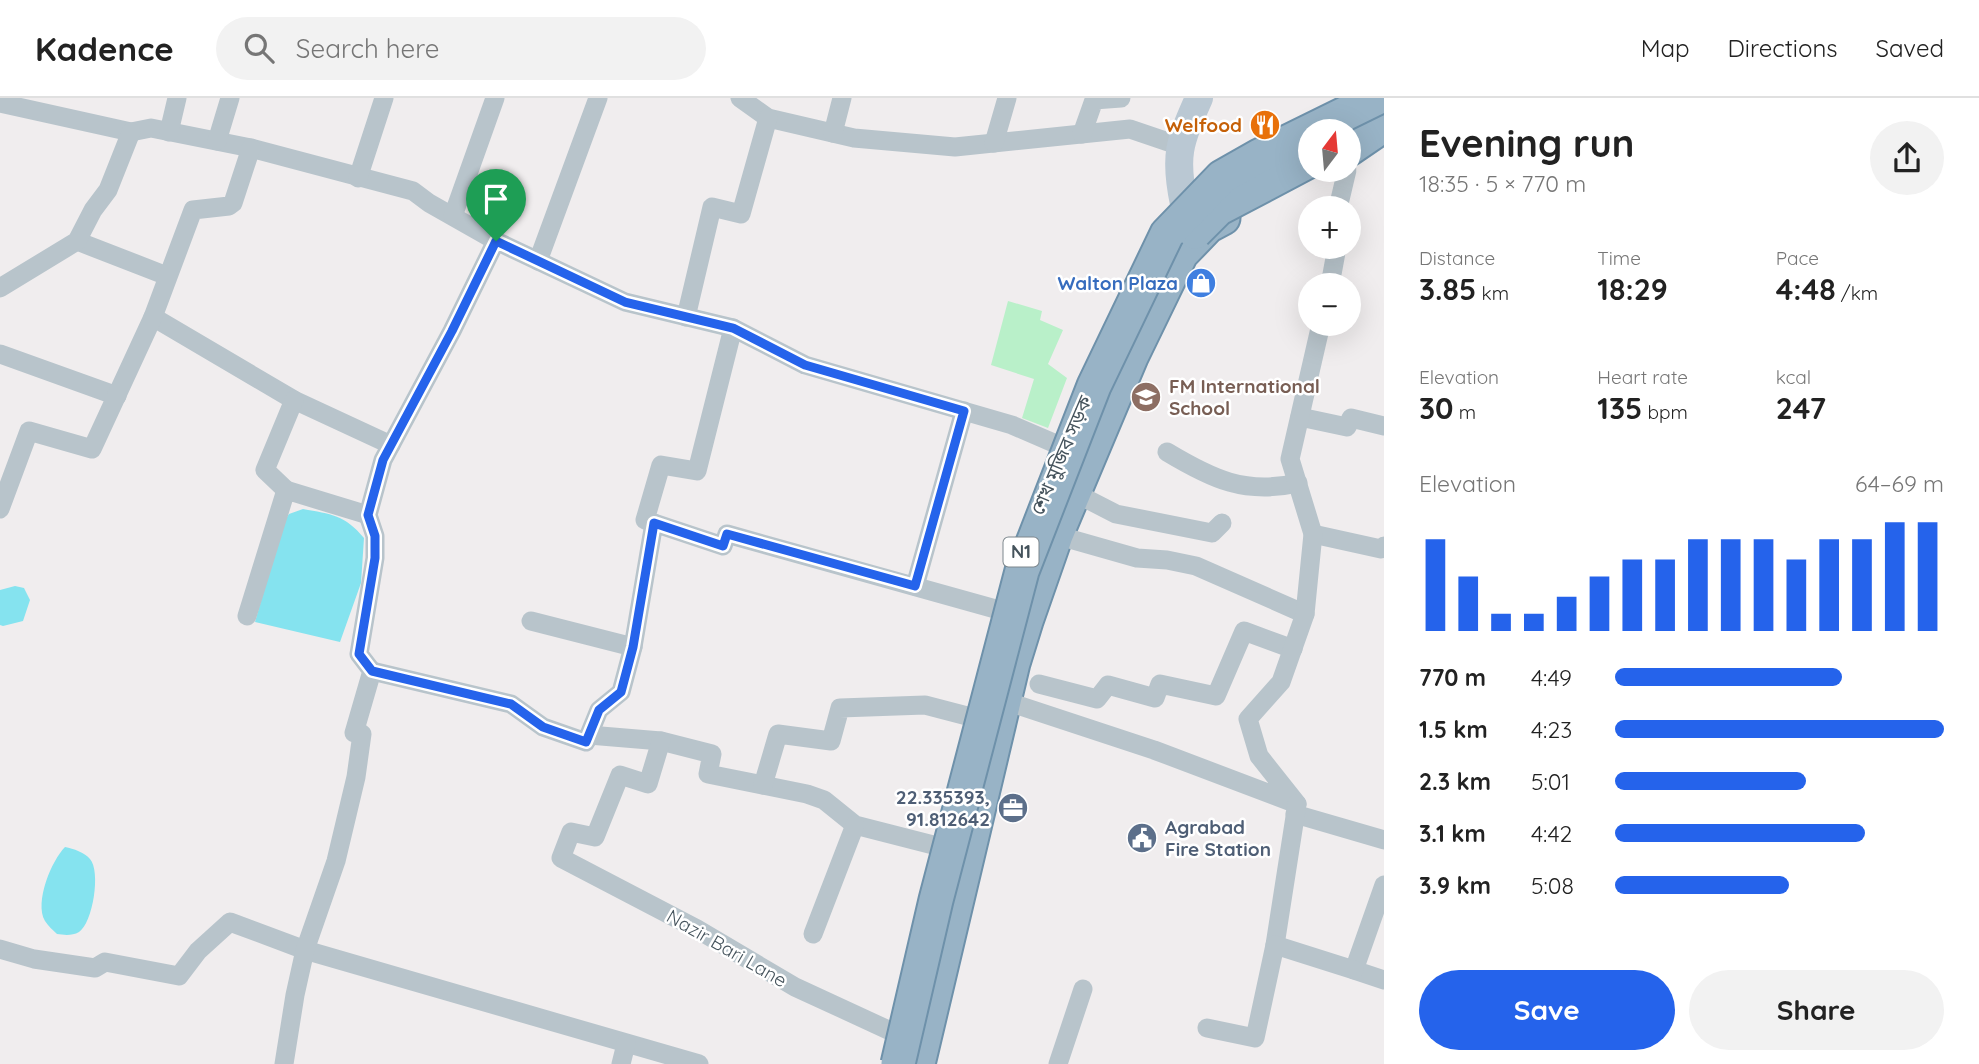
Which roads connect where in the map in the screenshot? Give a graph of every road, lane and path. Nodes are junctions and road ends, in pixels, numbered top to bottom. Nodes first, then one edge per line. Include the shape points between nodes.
1 (177, 98) edge
2 (230, 98) edge
3 (384, 98) edge
4 (495, 98) edge
5 (598, 98) edge
6 (740, 98) edge
7 (842, 98) edge
8 (1007, 98) edge
9 (1121, 98) edge
10 (1199, 98) edge
11 (1377, 98) edge
12 (1088, 99) edge
13 (0, 103) edge
14 (768, 118) junction
15 (1384, 118) edge
16 (1350, 119) edge
17 (1384, 125) edge
18 (131, 132) junction
19 (169, 132) junction
20 (833, 133) junction
21 (1082, 134) junction
22 (1362, 135) edge
23 (1362, 139) edge
24 (217, 141) junction
25 (994, 143) junction
26 (1180, 146) junction
27 (1298, 146) edge
28 (251, 148) junction
29 (1298, 167) edge
30 (358, 178) junction
31 (1298, 179) edge
32 (453, 216) junction
33 (1185, 220) junction
34 (496, 241) junction
35 (77, 242) junction
36 (538, 261) junction
37 (167, 276) junction
38 (0, 289) edge
39 (153, 317) junction
40 (686, 317) junction
41 (733, 328) junction
42 (1318, 336) edge
43 (0, 354) edge
44 (117, 396) junction
45 (293, 400) junction
46 (964, 411) junction
47 (1300, 417) junction
48 (1384, 426) edge
49 (391, 445) junction
50 (1063, 447) junction
51 (1167, 452) dead end
52 (1298, 483) junction
53 (286, 490) junction
54 (1075, 493) junction
55 (0, 509) edge
56 (368, 515) junction
57 (654, 523) junction
58 (1222, 523) dead end
59 (1313, 534) junction
60 (1056, 535) junction
61 (1384, 546) edge
62 (915, 586) junction
63 (999, 610) junction
64 (1305, 614) junction
65 (247, 616) dead end
66 (531, 621) dead end
67 (633, 647) junction
68 (1293, 649) junction
69 (372, 671) junction
70 (1039, 684) dead end
71 (1005, 701) junction
72 (971, 717) junction
73 (589, 735) junction
74 (661, 741) junction
75 (764, 785) junction
76 (1296, 809) junction
77 (855, 825) junction
78 (1384, 840) edge
79 (941, 847) junction
80 (1384, 885) edge
81 (813, 934) dead end
82 (1275, 945) junction
83 (0, 949) edge
84 (305, 950) junction
85 (1354, 970) junction
86 (1384, 980) edge
87 (1083, 989) dead end
88 (1207, 1028) dead end
89 (626, 1044) junction
90 (895, 1054) edge
91 (284, 1064) edge
92 (621, 1064) edge
93 (699, 1064) edge
94 (912, 1064) edge
95 (918, 1064) edge
96 (1058, 1064) edge

1 - 19 street
2 - 24 street
3 - 30 street
4 - 32 street
5 - 36 street
6 - 14 street
7 - 20 street
8 - 25 street
9 - 12 street
10 - 26 main road
11 - 16 highway
11 - 90 highway, bridge via 1222,177 1167,234 1094,386 1022,571
12 - 21 street
13 - 18 street
14 - 20 street
14 - 40 street via 741,214 712,207
15 - 22 highway
17 - 23 highway
18 - 19 street via 151,128
18 - 35 street via 108,190
19 - 24 street
20 - 25 street via 955,147
21 - 25 street
21 - 26 street via 1130,129
24 - 28 street
26 - 33 main road via 1177,159
27 - 33 highway, শেখ মুজিব সড়ক / N1
28 - 30 street
28 - 37 street via 233,203 193,210
29 - 94 highway, bridge via 1218,209 1176,252 1080,458 1034,581
30 - 32 street via 413,191
31 - 33 highway, শেখ মুজিব সড়ক / N1 via 1208,226
32 - 34 street
33 - 50 highway, শেখ মুজিব সড়ক / N1 via 1154,241
33 - 54 highway, শেখ মুজিব সড়ক / N1 via 1181,254 1130,357
34 - 36 street
34 - 49 street
35 - 37 street
35 - 38 street
36 - 40 street via 625,302
37 - 39 street
39 - 44 street
39 - 45 street
40 - 41 street
41 - 46 street via 805,365
41 - 57 street via 698,471 661,465 645,520
42 - 47 street
43 - 44 street
44 - 55 street via 92,449 29,431
45 - 49 street
45 - 53 street via 265,470
46 - 50 street
46 - 62 street
47 - 48 street via 1347,427 1351,418
47 - 52 street via 1290,459
49 - 56 street
50 - 63 highway, শেখ মুজিব সড়ক / N1
51 - 52 street via 1198,471 1249,487
52 - 59 street
53 - 56 street
53 - 65 street
54 - 58 street via 1116,514 1149,522 1212,533
54 - 60 highway, শেখ মুজিব সড়ক / N1
56 - 69 street via 375,536 375,558 359,654
57 - 62 street via 723,546 727,534
57 - 67 street
59 - 61 street
59 - 64 street
60 - 64 street via 1137,558 1196,566
60 - 71 highway, শেখ মুজিব সড়ক / N1
62 - 63 street
63 - 72 highway, শেখ মুজিব সড়ক / N1
64 - 68 street
66 - 67 street
67 - 73 street via 621,692 599,710
68 - 70 street via 1244,631 1216,696 1160,684 1155,698 1108,685 1097,699
68 - 76 street via 1281,682 1248,719 1259,756
69 - 73 street via 511,704 543,727 586,742
69 - 84 street via 354,733 362,734 356,777 336,861
71 - 76 street via 1142,746
71 - 95 highway, শেখ মুজিব সড়ক / N1
72 - 75 street via 925,705 840,708 831,741 778,734
72 - 79 highway, শেখ মুজিব সড়ক / N1
73 - 74 street
74 - 75 street via 712,754 708,774
74 - 90 street, Nazir Bari Lane via 648,784 620,775 595,837 571,832 561,858 697,929
75 - 77 street via 824,800
76 - 78 street
76 - 82 street
77 - 79 street
77 - 81 street
79 - 90 highway, শেখ মুজিব সড়ক / N1
80 - 85 street
82 - 85 street
82 - 88 street via 1255,1038
83 - 84 street via 34,960 95,968 105,962 179,976 230,922
84 - 89 street
84 - 91 street
85 - 86 street
87 - 96 street
89 - 92 street
89 - 93 street

